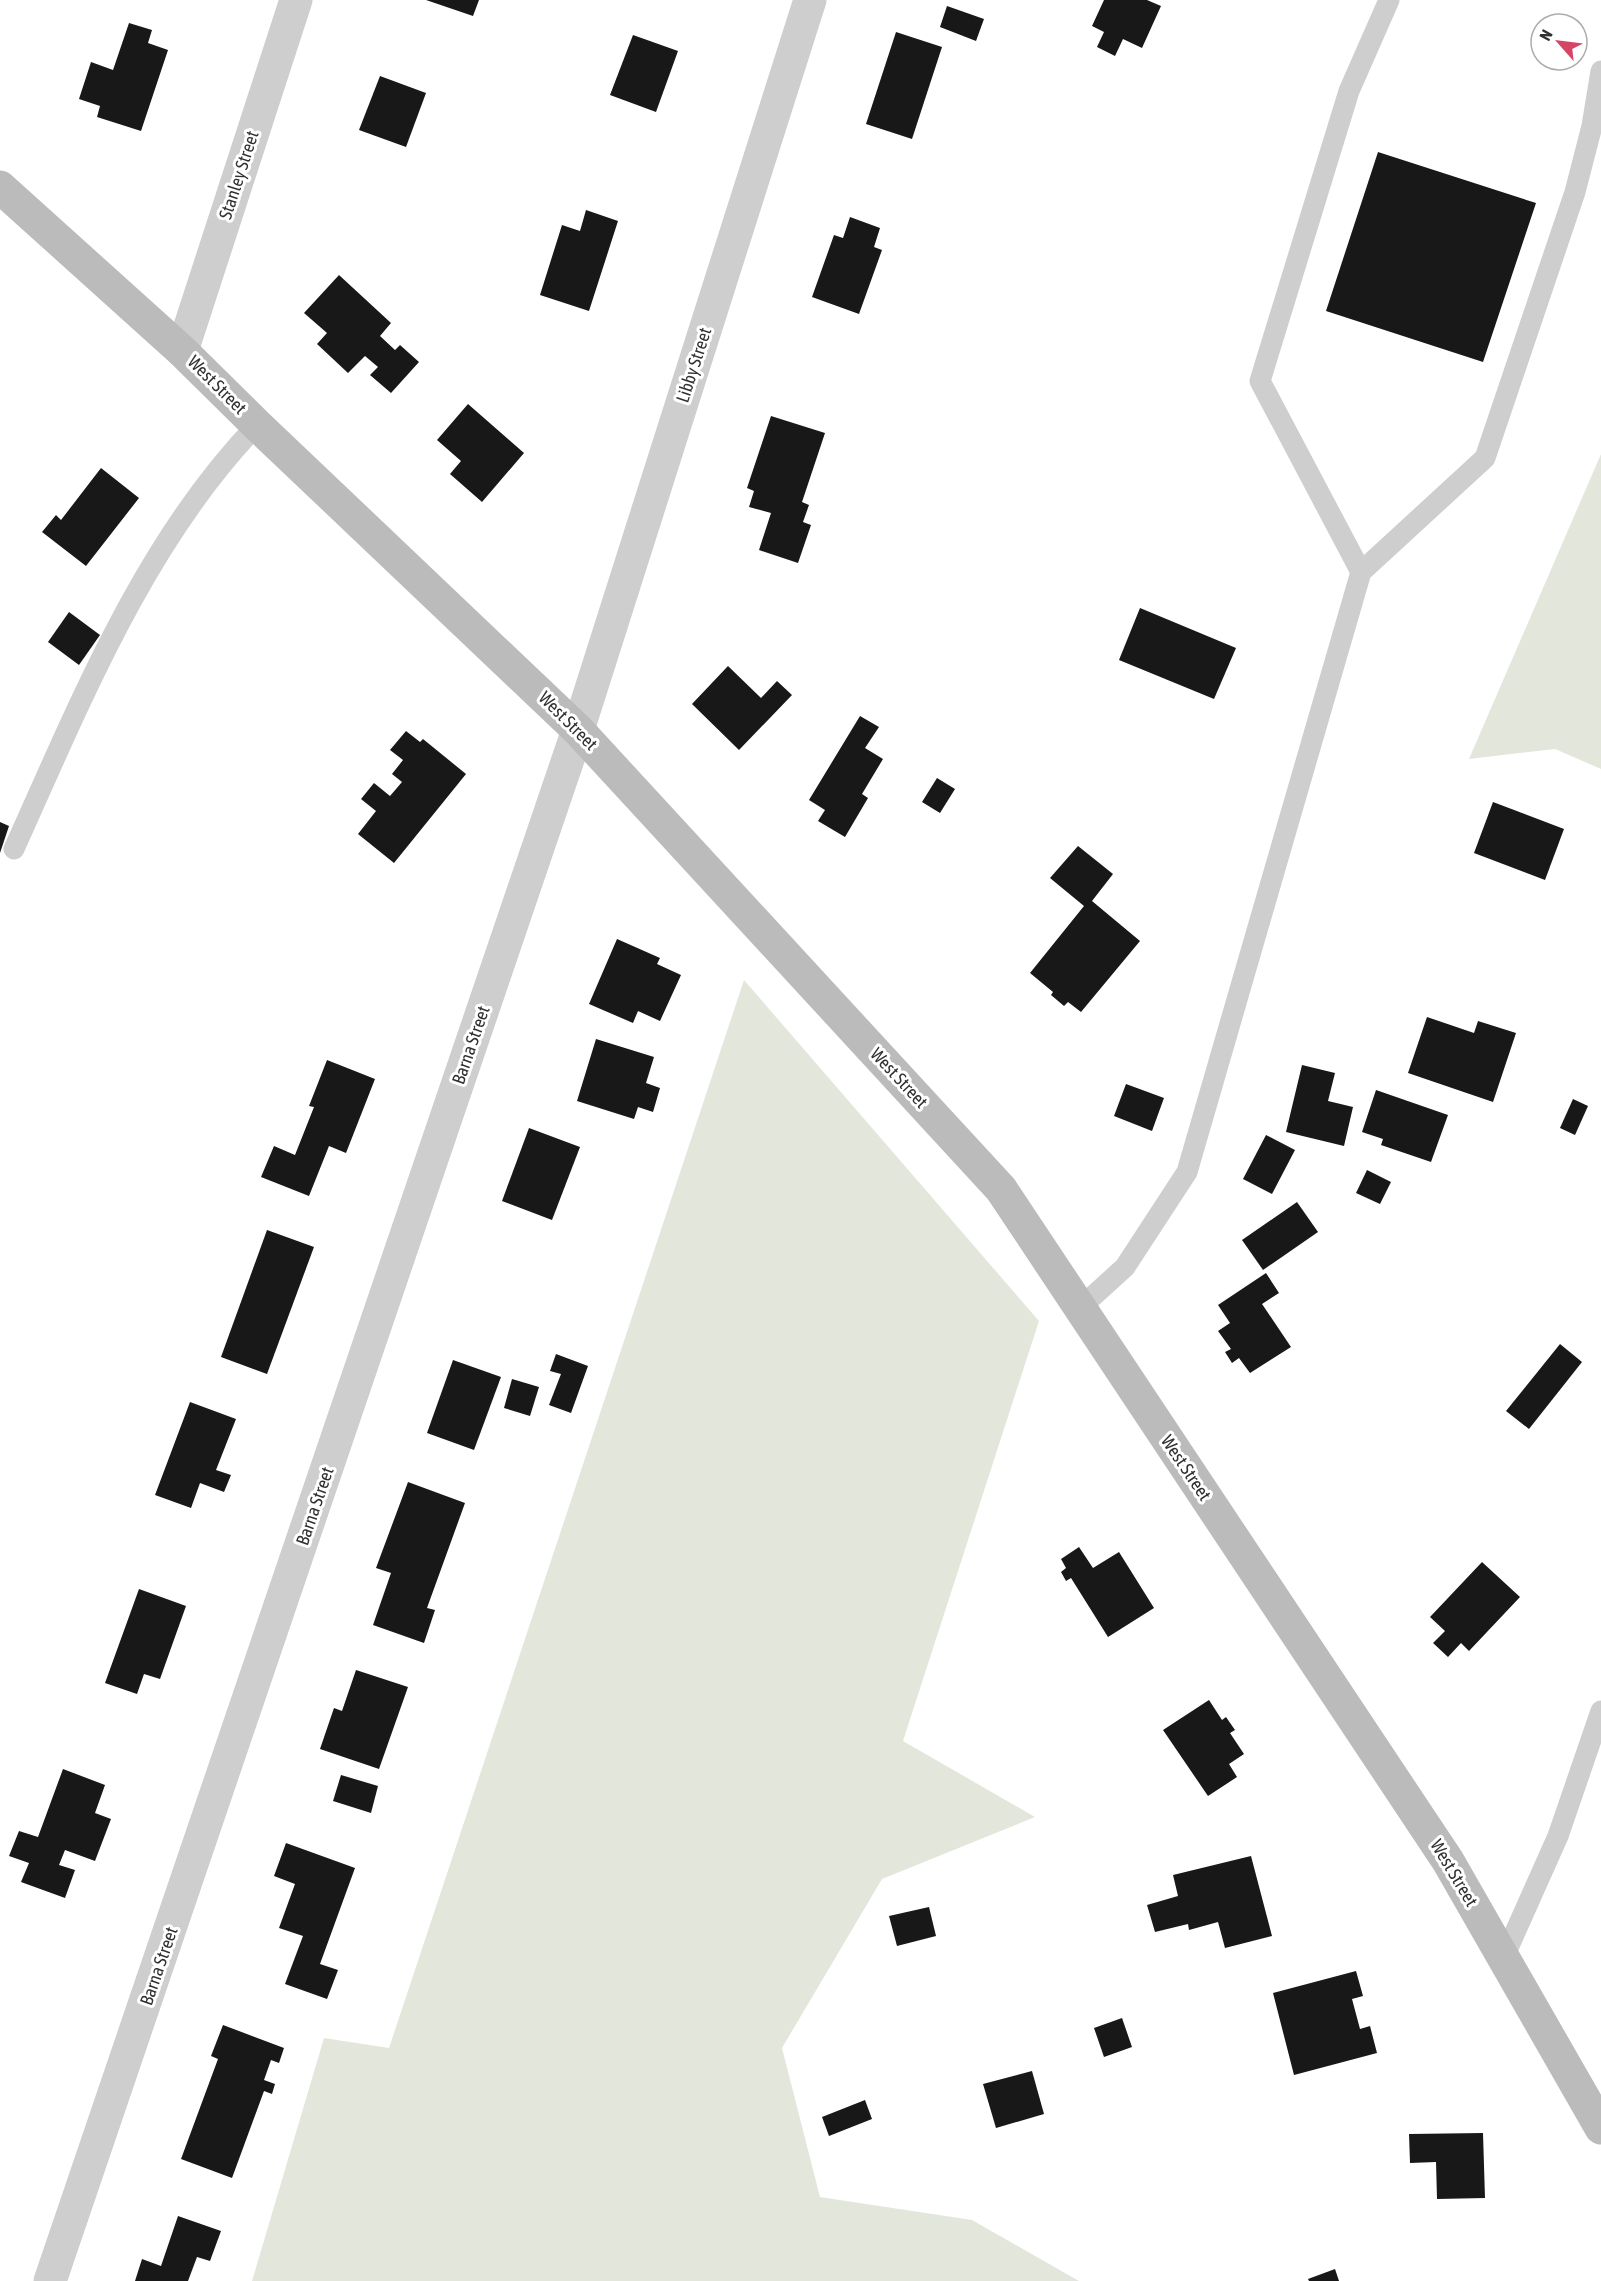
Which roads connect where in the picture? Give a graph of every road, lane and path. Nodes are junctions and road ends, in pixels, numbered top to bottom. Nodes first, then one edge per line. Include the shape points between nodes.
1 (296, 0) edge
2 (810, 0) edge
3 (1389, 0) edge
4 (1601, 71) edge
5 (0, 187) edge
6 (182, 351) junction
7 (257, 425) junction
8 (1361, 572) junction
9 (578, 730) junction
10 (14, 849) dead end
11 (1080, 1308) junction
12 (1601, 1711) edge
13 (1504, 1957) junction
14 (1601, 2128) edge
15 (50, 2281) edge

1 - 6 street, Stanley Street
2 - 9 street, Libby Street
3 - 8 lane via 1349,91 1260,381
4 - 8 lane via 1575,192 1485,458
5 - 6 main road, West Street
6 - 7 main road, West Street
7 - 9 main road, West Street
7 - 10 lane via 191,504 157,556 80,703
8 - 11 lane via 1187,1172 1125,1267
9 - 11 main road, West Street via 1001,1188
9 - 15 street, Barna Street
11 - 13 main road, West Street via 1448,1861
12 - 13 lane via 1558,1836
13 - 14 main road, West Street

